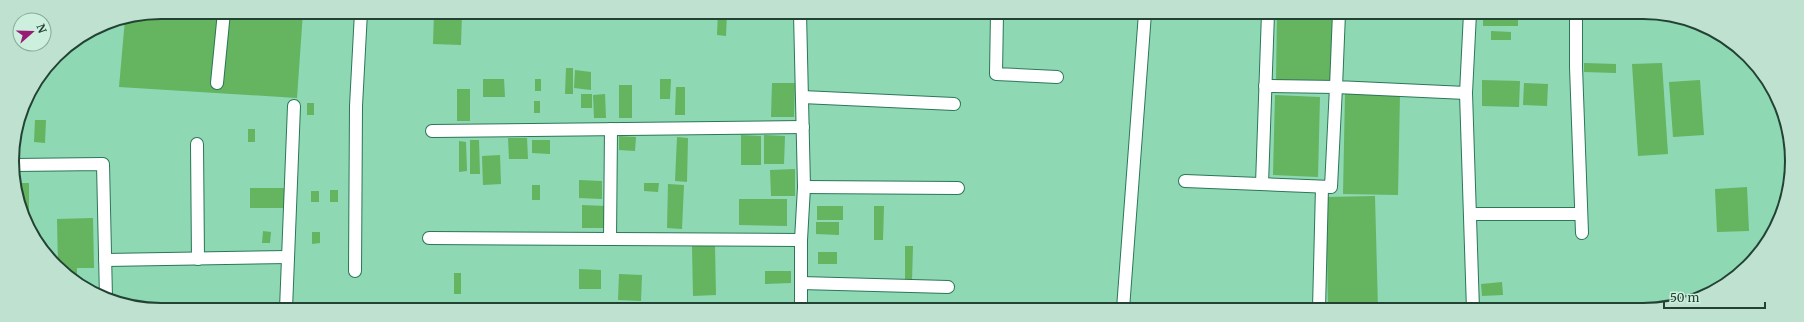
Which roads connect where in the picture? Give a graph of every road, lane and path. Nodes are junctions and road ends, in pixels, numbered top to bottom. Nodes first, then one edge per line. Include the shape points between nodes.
1 (223, 19) edge
2 (361, 19) edge
3 (800, 19) edge
4 (997, 19) edge
5 (1145, 19) edge
6 (1268, 19) edge
7 (1339, 19) edge
8 (1470, 19) edge
9 (1576, 19) edge
10 (1057, 78) dead end
11 (217, 83) dead end
12 (1265, 86) junction
13 (1336, 87) junction
14 (1466, 92) junction
15 (802, 96) junction
16 (954, 104) dead end
17 (294, 106) dead end
18 (803, 127) junction
19 (611, 129) junction
20 (432, 131) dead end
21 (196, 144) dead end
22 (19, 165) edge
23 (1186, 181) dead end
24 (1262, 184) junction
25 (1322, 186) junction
26 (804, 187) junction
27 (958, 188) dead end
28 (1470, 214) junction
29 (1580, 214) junction
30 (1582, 232) dead end
31 (430, 238) dead end
32 (610, 239) junction
33 (801, 240) junction
34 (288, 257) junction
35 (198, 259) junction
36 (105, 260) junction
37 (355, 271) dead end
38 (801, 283) junction
39 (948, 287) dead end
40 (106, 291) edge
41 (286, 303) edge
42 (801, 303) edge
43 (1123, 303) edge
44 (1319, 303) edge
45 (1473, 303) edge

1 - 11 street
2 - 37 street via 356,106
3 - 15 street
4 - 10 street via 996,74
5 - 43 street
6 - 12 street
7 - 13 street
8 - 14 street
9 - 29 street
12 - 13 street
12 - 24 street
13 - 14 street
13 - 25 street via 1331,187
14 - 28 street
15 - 16 street
15 - 18 street
17 - 34 street
18 - 19 street
18 - 26 street
19 - 20 street
19 - 32 street
21 - 35 street
22 - 36 street via 103,164
23 - 24 street
24 - 25 street
25 - 44 street
26 - 27 street
26 - 33 street
28 - 29 street
28 - 45 street
29 - 30 street
31 - 32 street
32 - 33 street
33 - 38 street
34 - 35 street
34 - 41 street
35 - 36 street
36 - 40 street
38 - 39 street
38 - 42 street

